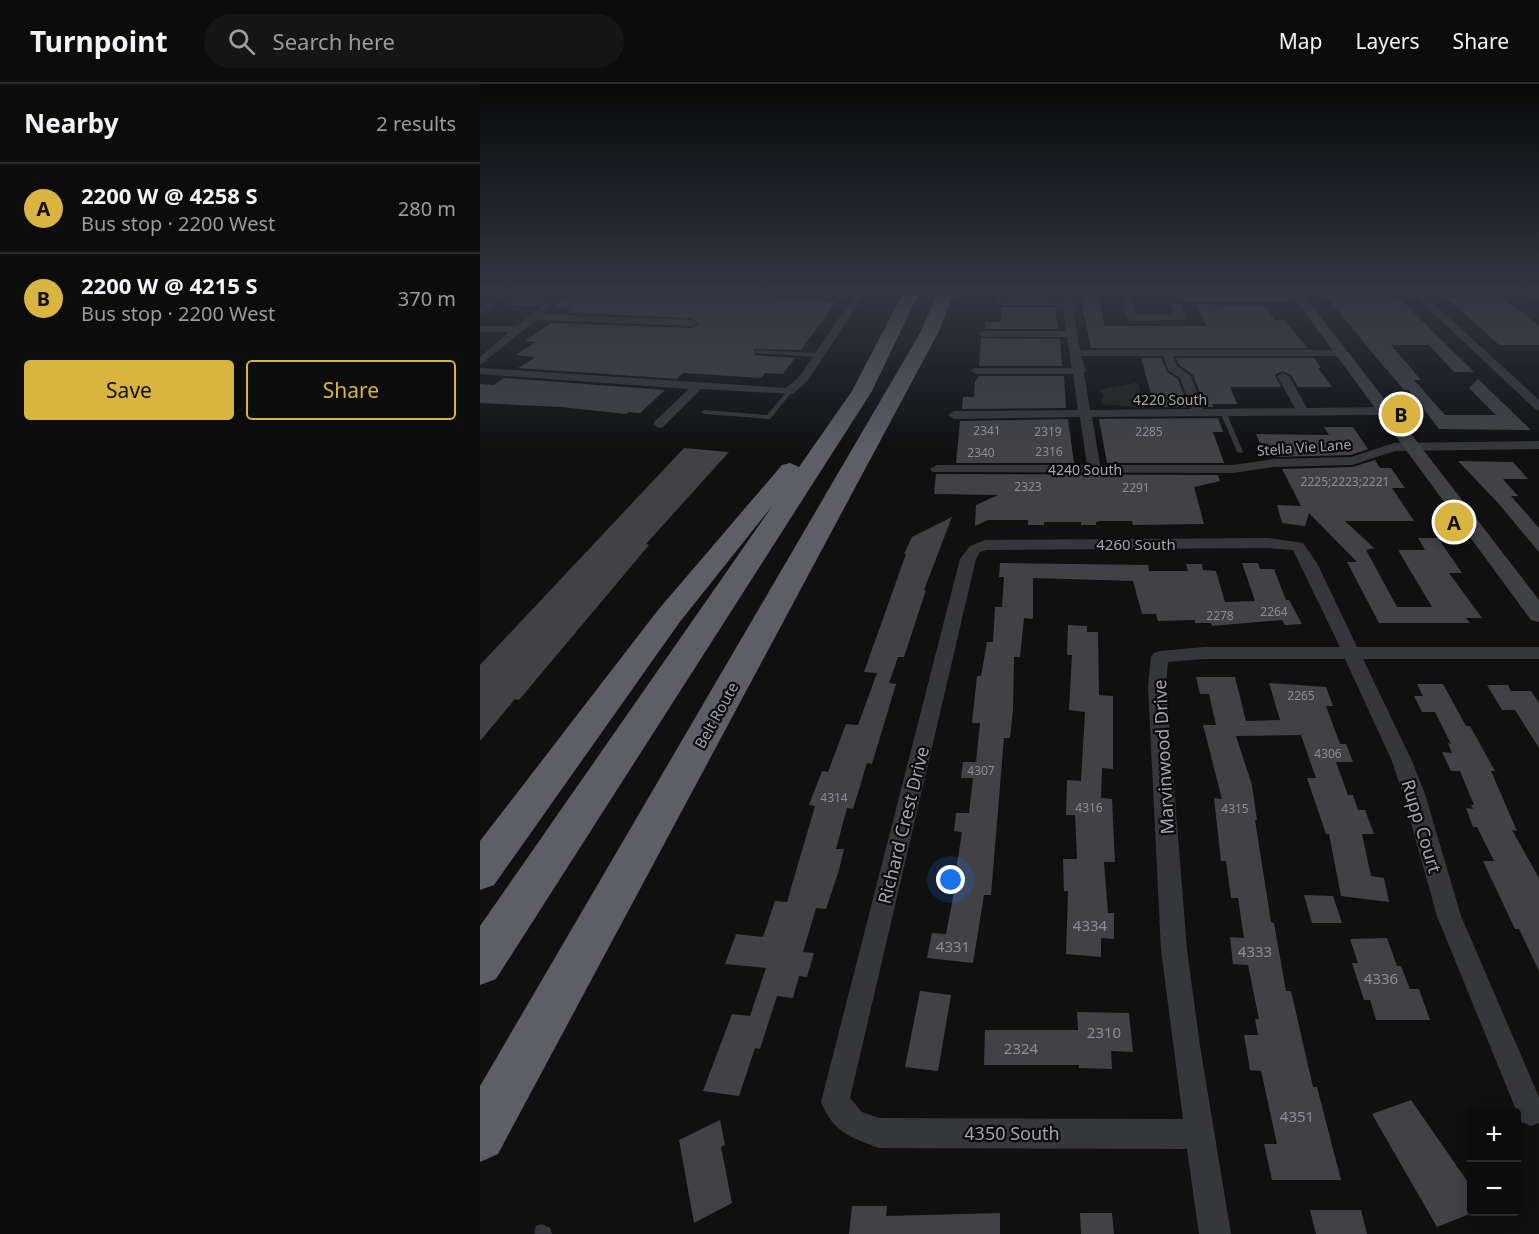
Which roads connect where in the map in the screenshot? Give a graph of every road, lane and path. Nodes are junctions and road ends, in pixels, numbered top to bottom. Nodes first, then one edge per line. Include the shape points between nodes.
1 (500, 345) edge
2 (827, 345) edge
3 (885, 345) edge
4 (922, 345) edge
5 (1074, 345) edge
6 (1335, 345) edge
7 (1473, 345) edge
8 (754, 351) joint
9 (1077, 353) junction
10 (1167, 353) junction
11 (1341, 353) junction
12 (820, 355) junction
13 (480, 362) edge
14 (480, 371) edge
15 (976, 371) dead end
16 (1080, 371) junction
17 (1283, 376) dead end
18 (729, 377) dead end
19 (696, 387) junction
20 (861, 391) junction
21 (789, 392) junction
22 (1297, 400) junction
23 (1381, 405) junction
24 (1539, 406) edge
25 (1303, 411) junction
26 (704, 412) dead end
27 (1086, 414) junction
28 (1199, 414) junction
29 (1224, 414) junction
30 (954, 415) dead end
31 (659, 424) dead end
32 (1539, 445) edge
33 (1411, 446) junction
34 (1240, 452) dead end
35 (937, 469) dead end
36 (1094, 469) junction
37 (1233, 469) joint
38 (1298, 546) joint
39 (975, 549) joint
40 (1539, 615) edge
41 (1351, 653) junction
42 (1539, 653) edge
43 (480, 872) edge
44 (480, 964) edge
45 (835, 1102) joint
46 (1531, 1112) dead end
47 (1199, 1134) junction
48 (480, 1136) edge
49 (1215, 1234) edge

1 - 13 street
2 - 12 street
3 - 20 highway
4 - 48 highway, Belt Route
5 - 9 street
6 - 11 street
7 - 24 street
8 - 12 lane
8 - 18 path
9 - 10 street
9 - 16 street
10 - 11 street
10 - 28 street via 1173,368 1185,376
11 - 23 street
12 - 21 street
14 - 19 street
15 - 16 street
16 - 27 street
17 - 22 street
19 - 21 street
19 - 31 street
20 - 43 highway via 709,566
20 - 44 highway
21 - 26 lane via 769,417
22 - 23 street
22 - 25 street
23 - 25 street, 4220 South
23 - 33 street
25 - 29 street, 4220 South
27 - 28 street, 4220 South
27 - 30 street, 4220 South
27 - 36 street
28 - 29 street, 4220 South
29 - 34 lane
32 - 33 street, Stella Vie Lane
33 - 37 street, Stella Vie Lane via 1384,449 1352,461 1273,463
33 - 40 street
35 - 36 street, 4240 South
36 - 37 street, 4240 South
38 - 39 street, 4260 South via 996,544
38 - 41 street, Rupp Court
39 - 45 street, Richard Crest Drive via 968,559
41 - 42 street, Marvinwood Drive
41 - 46 street, Rupp Court via 1414,794 1455,933
41 - 47 street, Marvinwood Drive via 1204,653 1160,657 1157,686 1174,950
45 - 47 street, 4350 South via 852,1123 879,1133
47 - 49 street, Marvinwood Drive

